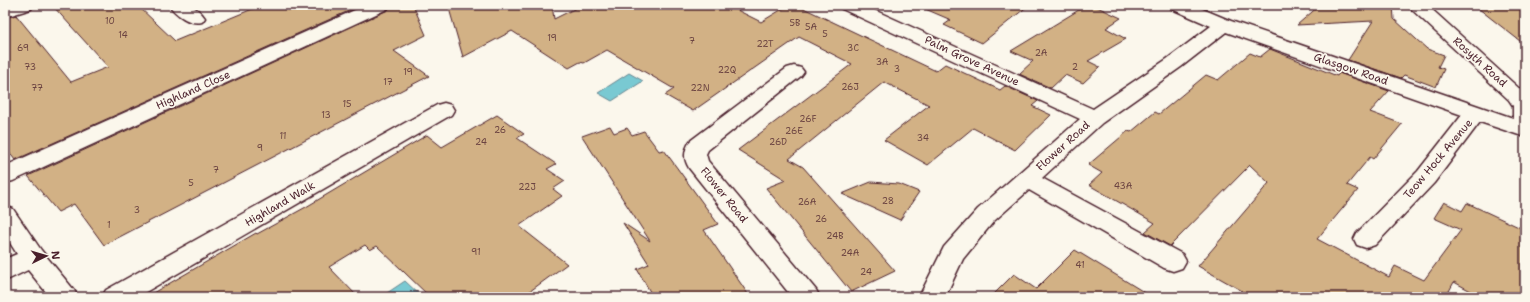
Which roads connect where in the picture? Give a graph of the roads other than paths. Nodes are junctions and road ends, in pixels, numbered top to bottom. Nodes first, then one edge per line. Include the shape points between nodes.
1 (25, 5) edge
2 (178, 5) edge
3 (381, 5) edge
4 (848, 5) edge
5 (1178, 5) edge
6 (1416, 5) edge
7 (5, 12) edge
8 (196, 18) dead end
9 (1224, 25) junction
10 (794, 72) dead end
11 (444, 110) dead end
12 (1476, 112) junction
13 (1095, 118) junction
14 (1522, 129) edge
15 (5, 175) edge
16 (1037, 184) dead end
17 (5, 215) edge
18 (1366, 239) dead end
19 (32, 256) junction
20 (1173, 261) dead end
21 (5, 271) edge
22 (65, 297) edge
23 (115, 297) edge
24 (808, 297) edge
25 (932, 297) edge

1 - 7 street
2 - 8 street
3 - 15 street, Highland Close
4 - 13 street, Palm Grove Avenue
5 - 9 street, Glasgow Road
6 - 14 street, Rosyth Road via 1516,96 1523,106
9 - 12 street, Glasgow Road
9 - 13 street, Flower Road
10 - 24 street, Flower Road via 698,146 695,154 697,163
11 - 23 street, Highland Walk
12 - 14 street, Glasgow Road
12 - 18 street, Teow Hock Avenue via 1426,177
13 - 25 street, Flower Road via 986,215 953,254
16 - 20 street
17 - 19 street
19 - 21 street
19 - 22 street

